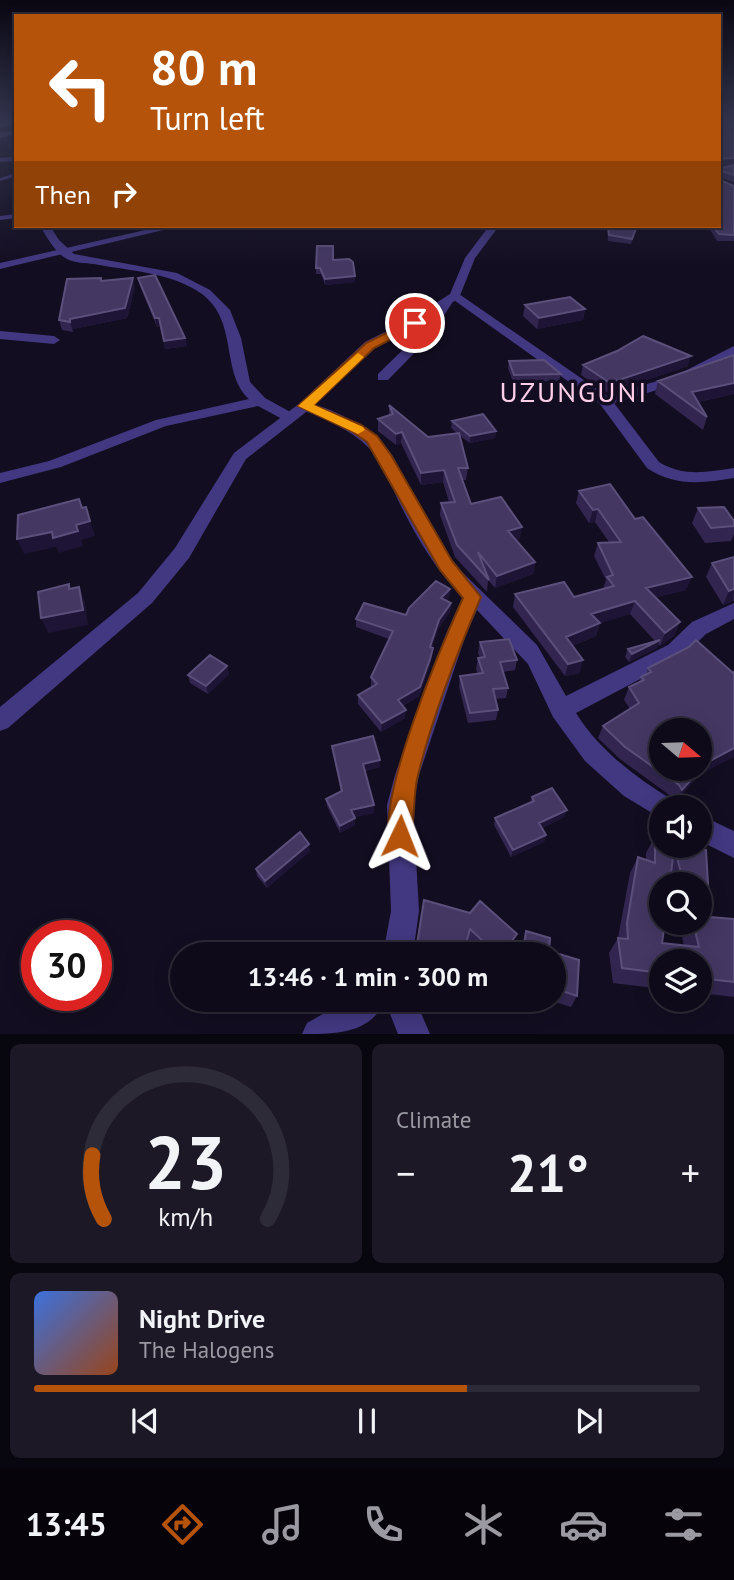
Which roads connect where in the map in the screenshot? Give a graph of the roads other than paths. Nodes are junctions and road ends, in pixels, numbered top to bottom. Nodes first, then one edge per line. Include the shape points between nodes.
1 (46, 228) edge
2 (167, 228) edge
3 (493, 228) edge
4 (65, 252) junction
5 (0, 266) edge
6 (451, 300) junction
7 (0, 335) edge
8 (54, 340) dead end
9 (734, 350) edge
10 (383, 377) dead end
11 (260, 401) junction
12 (605, 401) junction
13 (297, 412) junction
14 (734, 473) edge
15 (0, 478) edge
16 (472, 597) junction
17 (734, 610) edge
18 (561, 710) junction
19 (0, 721) edge
20 (649, 799) edge
21 (712, 833) edge
22 (734, 845) edge
23 (400, 942) edge
24 (357, 1012) edge
25 (405, 1012) edge
26 (318, 1034) edge
27 (414, 1034) edge

1 - 4 street
2 - 4 street
3 - 6 street via 464,269
4 - 5 street
4 - 11 street via 77,259 173,275 206,292 224,310 243,382
6 - 10 street via 426,334
6 - 12 street
6 - 13 street via 370,345
7 - 8 street
9 - 12 street via 682,378
11 - 13 street
11 - 15 street via 161,424 55,464
12 - 14 street via 660,471 688,480
13 - 16 street via 356,428 372,439 446,565
13 - 19 street via 231,467 182,553 145,598
16 - 18 street via 529,649 543,668
16 - 23 street via 400,805 405,911
17 - 18 street via 699,628 675,651
18 - 20 street via 607,769
21 - 22 street
24 - 26 street
25 - 27 street

